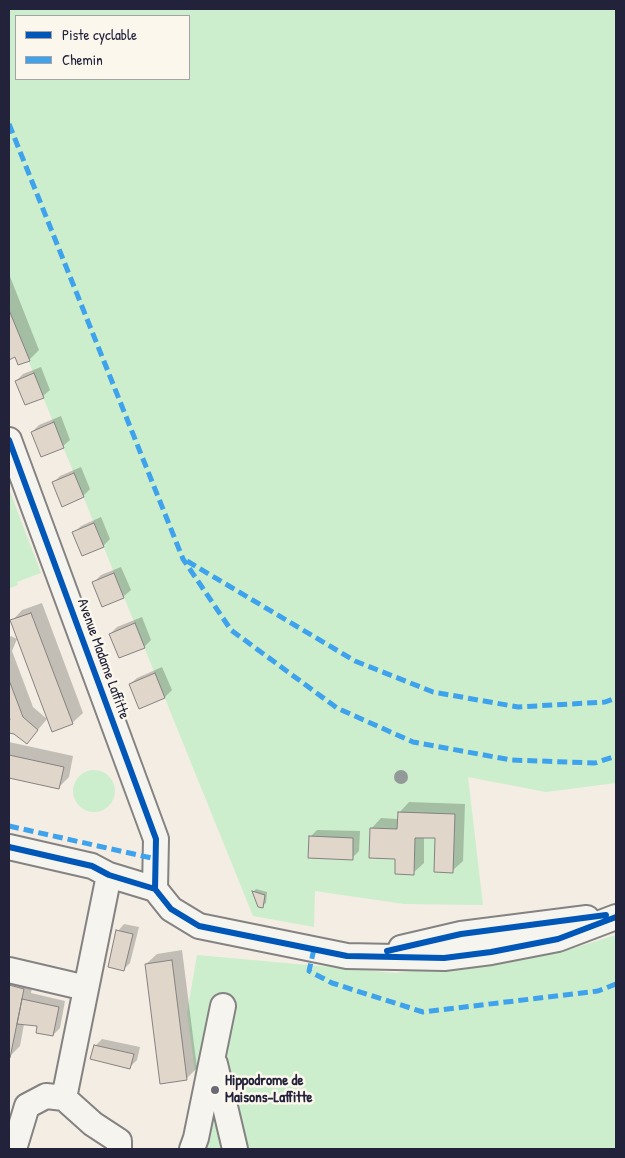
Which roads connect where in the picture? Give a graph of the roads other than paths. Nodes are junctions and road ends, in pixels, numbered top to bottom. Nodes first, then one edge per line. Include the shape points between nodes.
1 (9, 440) edge
2 (9, 847) edge
3 (109, 875) junction
4 (155, 889) junction
5 (616, 915) edge
6 (9, 970) edge
7 (86, 988) junction
8 (223, 1006) dead end
9 (213, 1057) junction
10 (64, 1098) junction
11 (14, 1149) edge
12 (119, 1149) edge
13 (192, 1149) edge
14 (235, 1149) edge

1 - 4 street, Avenue Madame Laffitte via 156,839
2 - 3 street via 92,866
3 - 4 street
3 - 7 street
4 - 5 street via 171,909 199,926 347,956 414,944 491,952 529,936 558,939
6 - 7 street
7 - 10 street
8 - 9 street
9 - 13 street
9 - 14 street
10 - 11 street via 46,1096 27,1106
10 - 12 street via 93,1124 119,1141

